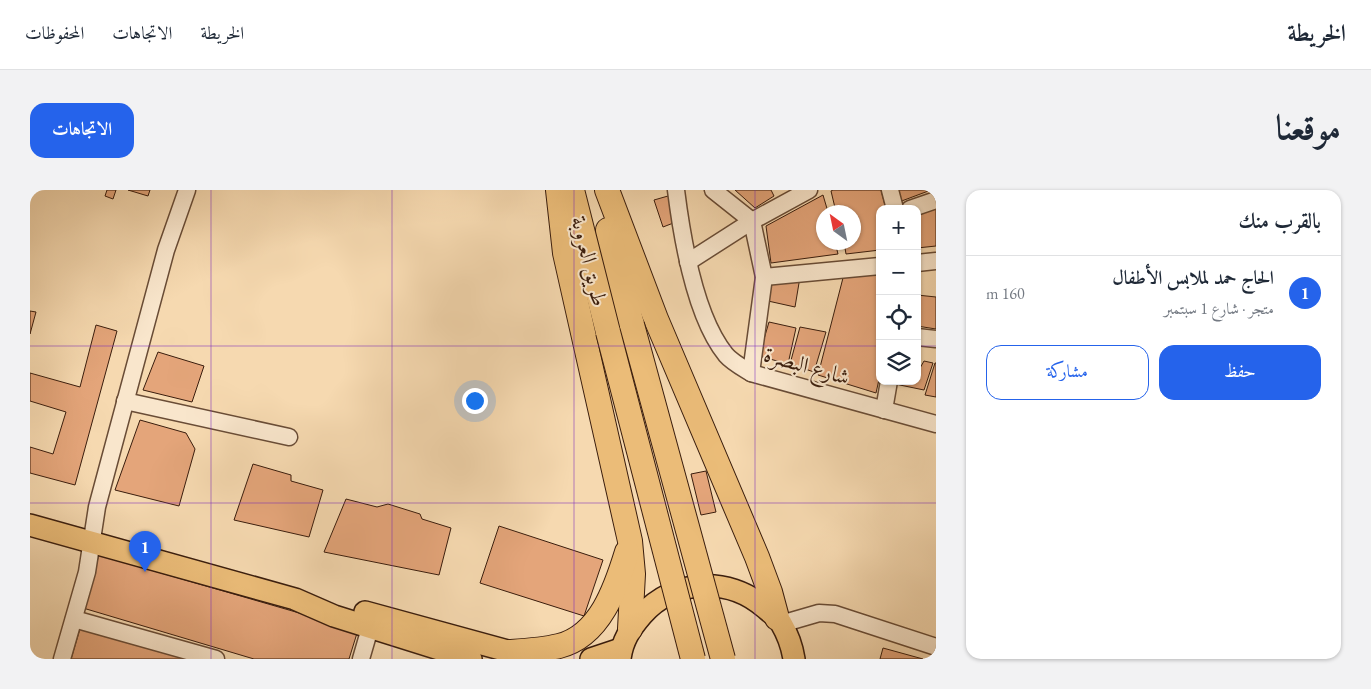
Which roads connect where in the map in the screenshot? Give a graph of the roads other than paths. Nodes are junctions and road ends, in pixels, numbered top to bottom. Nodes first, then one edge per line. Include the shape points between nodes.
1 (187, 190) edge
2 (558, 190) edge
3 (572, 190) edge
4 (598, 190) edge
5 (607, 190) edge
6 (676, 190) edge
7 (714, 190) edge
8 (809, 190) edge
9 (890, 190) edge
10 (783, 196) edge
11 (936, 200) edge
12 (894, 205) edge
13 (921, 205) edge
14 (752, 221) junction
15 (936, 261) edge
16 (688, 262) junction
17 (921, 263) edge
18 (876, 266) edge
19 (764, 277) junction
20 (921, 337) edge
21 (936, 338) edge
22 (750, 374) junction
23 (888, 385) edge
24 (125, 401) junction
25 (884, 410) junction
26 (936, 424) edge
27 (289, 437) dead end
28 (30, 525) edge
29 (630, 540) junction
30 (92, 542) junction
31 (295, 599) junction
32 (74, 619) junction
33 (779, 621) junction
34 (370, 628) junction
35 (624, 646) edge
36 (936, 647) edge
37 (509, 652) junction
38 (62, 659) edge
39 (216, 659) edge
40 (361, 659) edge
41 (471, 659) edge
42 (536, 659) edge
43 (591, 659) edge
44 (694, 659) edge
45 (723, 659) edge
46 (794, 659) edge

1 - 24 street via 166,250
2 - 29 highway via 565,253
3 - 44 highway, طريق العروبة, bridge
4 - 45 highway, طريق العروبة, bridge
5 - 33 highway via 656,319 757,557
6 - 16 street, شارع البصرة
7 - 14 street
8 - 10 street
9 - 12 street
10 - 14 street
11 - 13 street
14 - 16 street
14 - 19 street
15 - 17 street
16 - 22 street, شارع البصرة via 709,330 727,356
18 - 19 street
19 - 22 street
20 - 21 street
22 - 25 street, شارع البصرة
23 - 25 street
24 - 27 street
24 - 30 street via 97,506
25 - 26 street, شارع البصرة
28 - 30 main road
29 - 35 highway via 633,574
29 - 37 highway via 610,597 592,626 561,646
30 - 31 main road
30 - 32 street
31 - 34 main road
31 - 37 main road via 338,605
32 - 38 street
32 - 39 street
33 - 35 main road via 751,596 718,585 683,588 652,603
33 - 36 street via 819,613 835,614
33 - 46 main road via 791,643
34 - 40 street
34 - 41 main road
35 - 43 main road
37 - 42 main road

